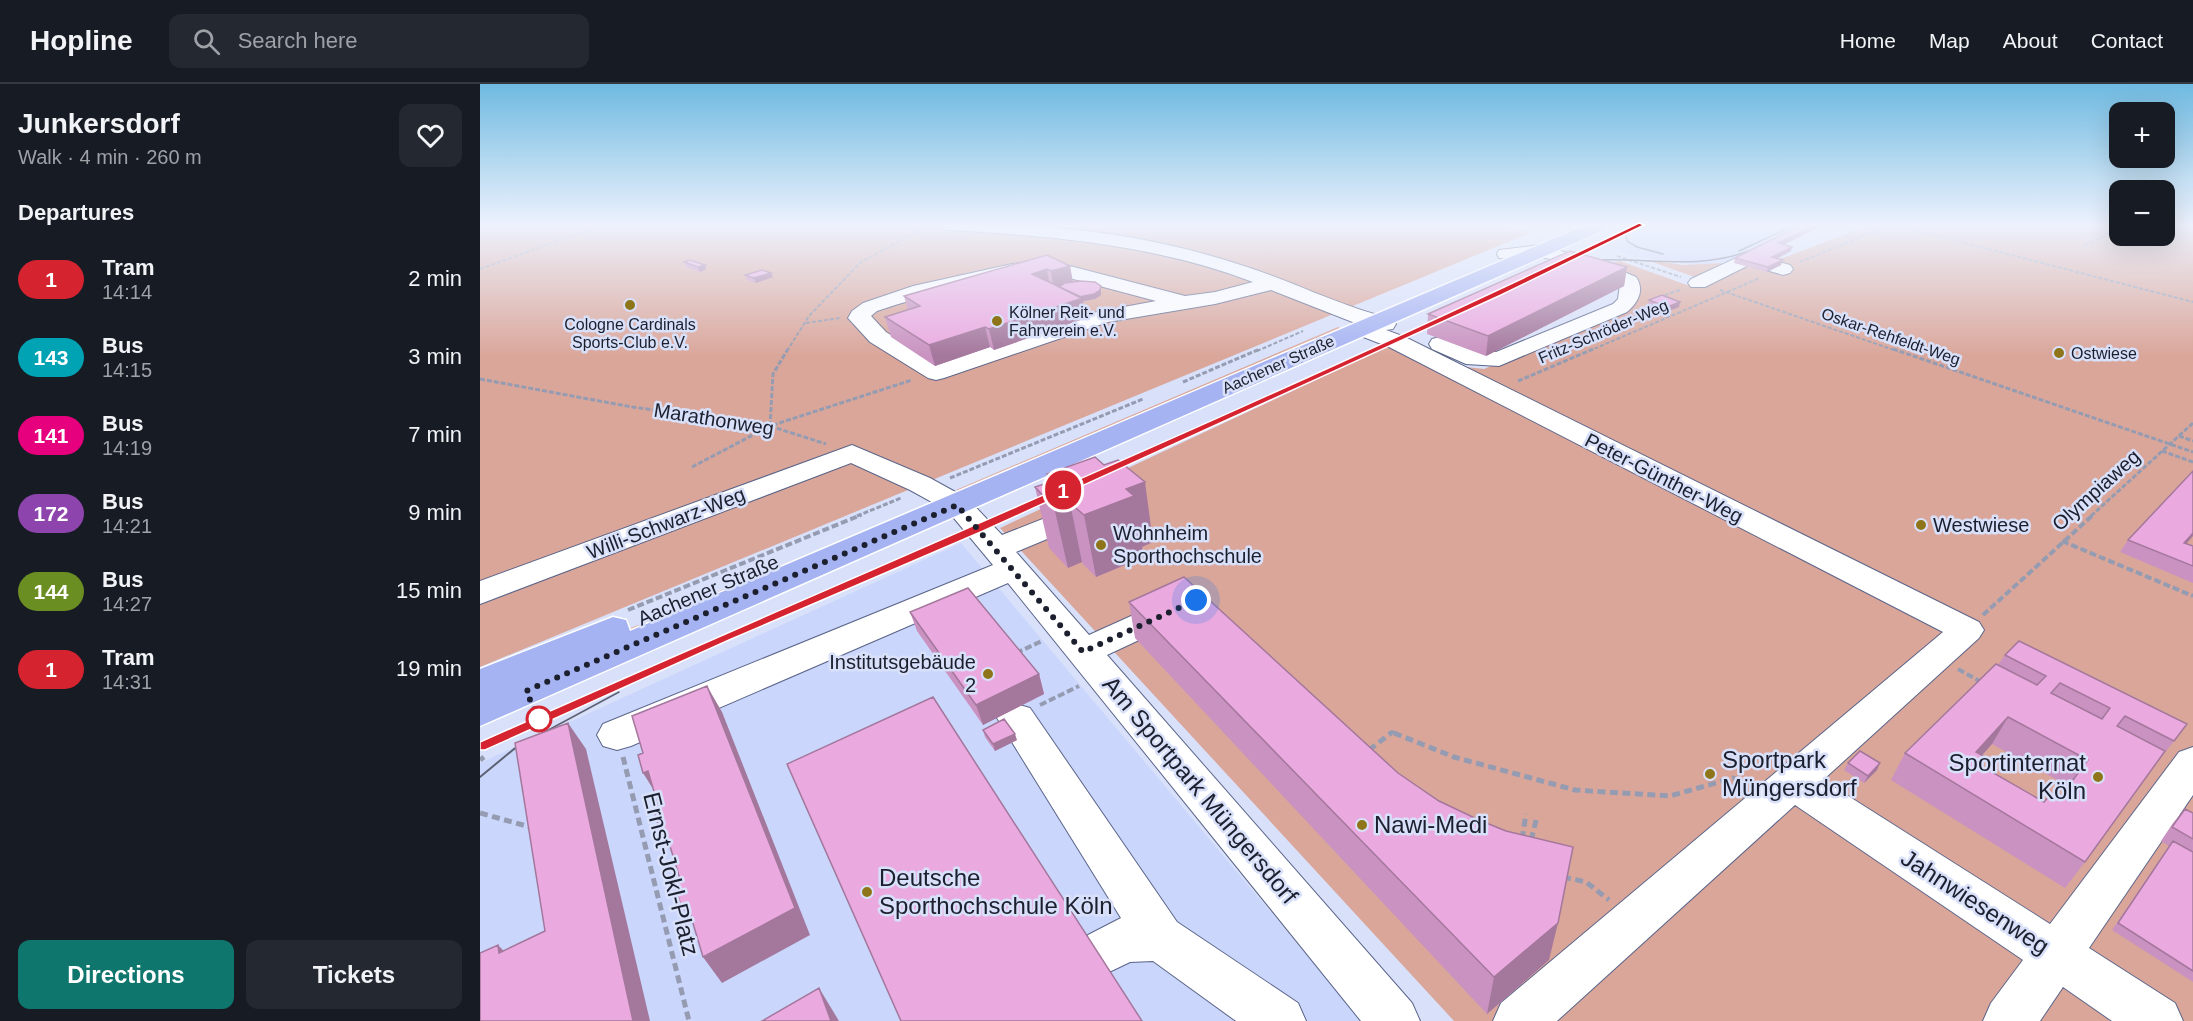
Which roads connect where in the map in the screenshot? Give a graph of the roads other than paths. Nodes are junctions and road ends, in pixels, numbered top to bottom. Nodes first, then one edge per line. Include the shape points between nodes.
1 (1023, 269) edge
2 (1056, 269) edge
3 (1233, 269) edge
4 (1475, 269) edge
5 (1497, 269) edge
6 (1591, 269) edge
7 (1597, 269) edge
8 (1729, 269) edge
9 (1763, 269) edge
10 (1776, 272) road end
11 (1613, 282) edge
12 (1274, 283) junction
13 (1698, 283) road end
14 (1141, 302) junction
15 (1364, 322) junction
16 (1477, 370) junction
17 (947, 500) junction
18 (1107, 503) edge
19 (1004, 559) junction
20 (480, 593) edge
21 (1204, 608) edge
22 (1068, 656) junction
23 (480, 684) edge
24 (480, 711) edge
25 (1029, 711) road end
26 (617, 735) road end
27 (2193, 763) edge
28 (1786, 788) junction
29 (1160, 938) junction
30 (1105, 951) dead end
31 (2057, 957) junction
32 (1382, 1017) edge
33 (1280, 1021) edge
34 (1519, 1021) edge
35 (2009, 1021) edge
36 (2157, 1021) edge

1 - 14 street via 920,290 870,307 864,320 878,337 936,373
2 - 14 street
3 - 12 street
4 - 15 main road, Aachener Straße
5 - 15 main road, Aachener Straße
6 - 11 street
7 - 16 street via 1629,281 1624,306
8 - 13 street
9 - 10 street
12 - 14 street via 1215,298
12 - 15 street
15 - 16 street, Peter-Günther-Weg via 1397,342
15 - 16 street via 1418,335
15 - 17 main road, Aachener Straße
16 - 28 street, Peter-Günther-Weg via 1967,630
17 - 19 street, Am Sportpark Müngersdorf
17 - 20 street, Willi-Schwarz-Weg via 852,453
17 - 23 main road, Aachener Straße
17 - 24 main road, Aachener Straße
18 - 19 street
19 - 22 street, Am Sportpark Müngersdorf
19 - 26 street
21 - 22 street via 1196,600
22 - 32 street, Am Sportpark Müngersdorf
25 - 29 street
27 - 31 street
28 - 31 street, Jahnwiesenweg
28 - 34 street
29 - 30 street via 1123,940
29 - 33 street
31 - 35 street
31 - 36 street, Jahnwiesenweg

